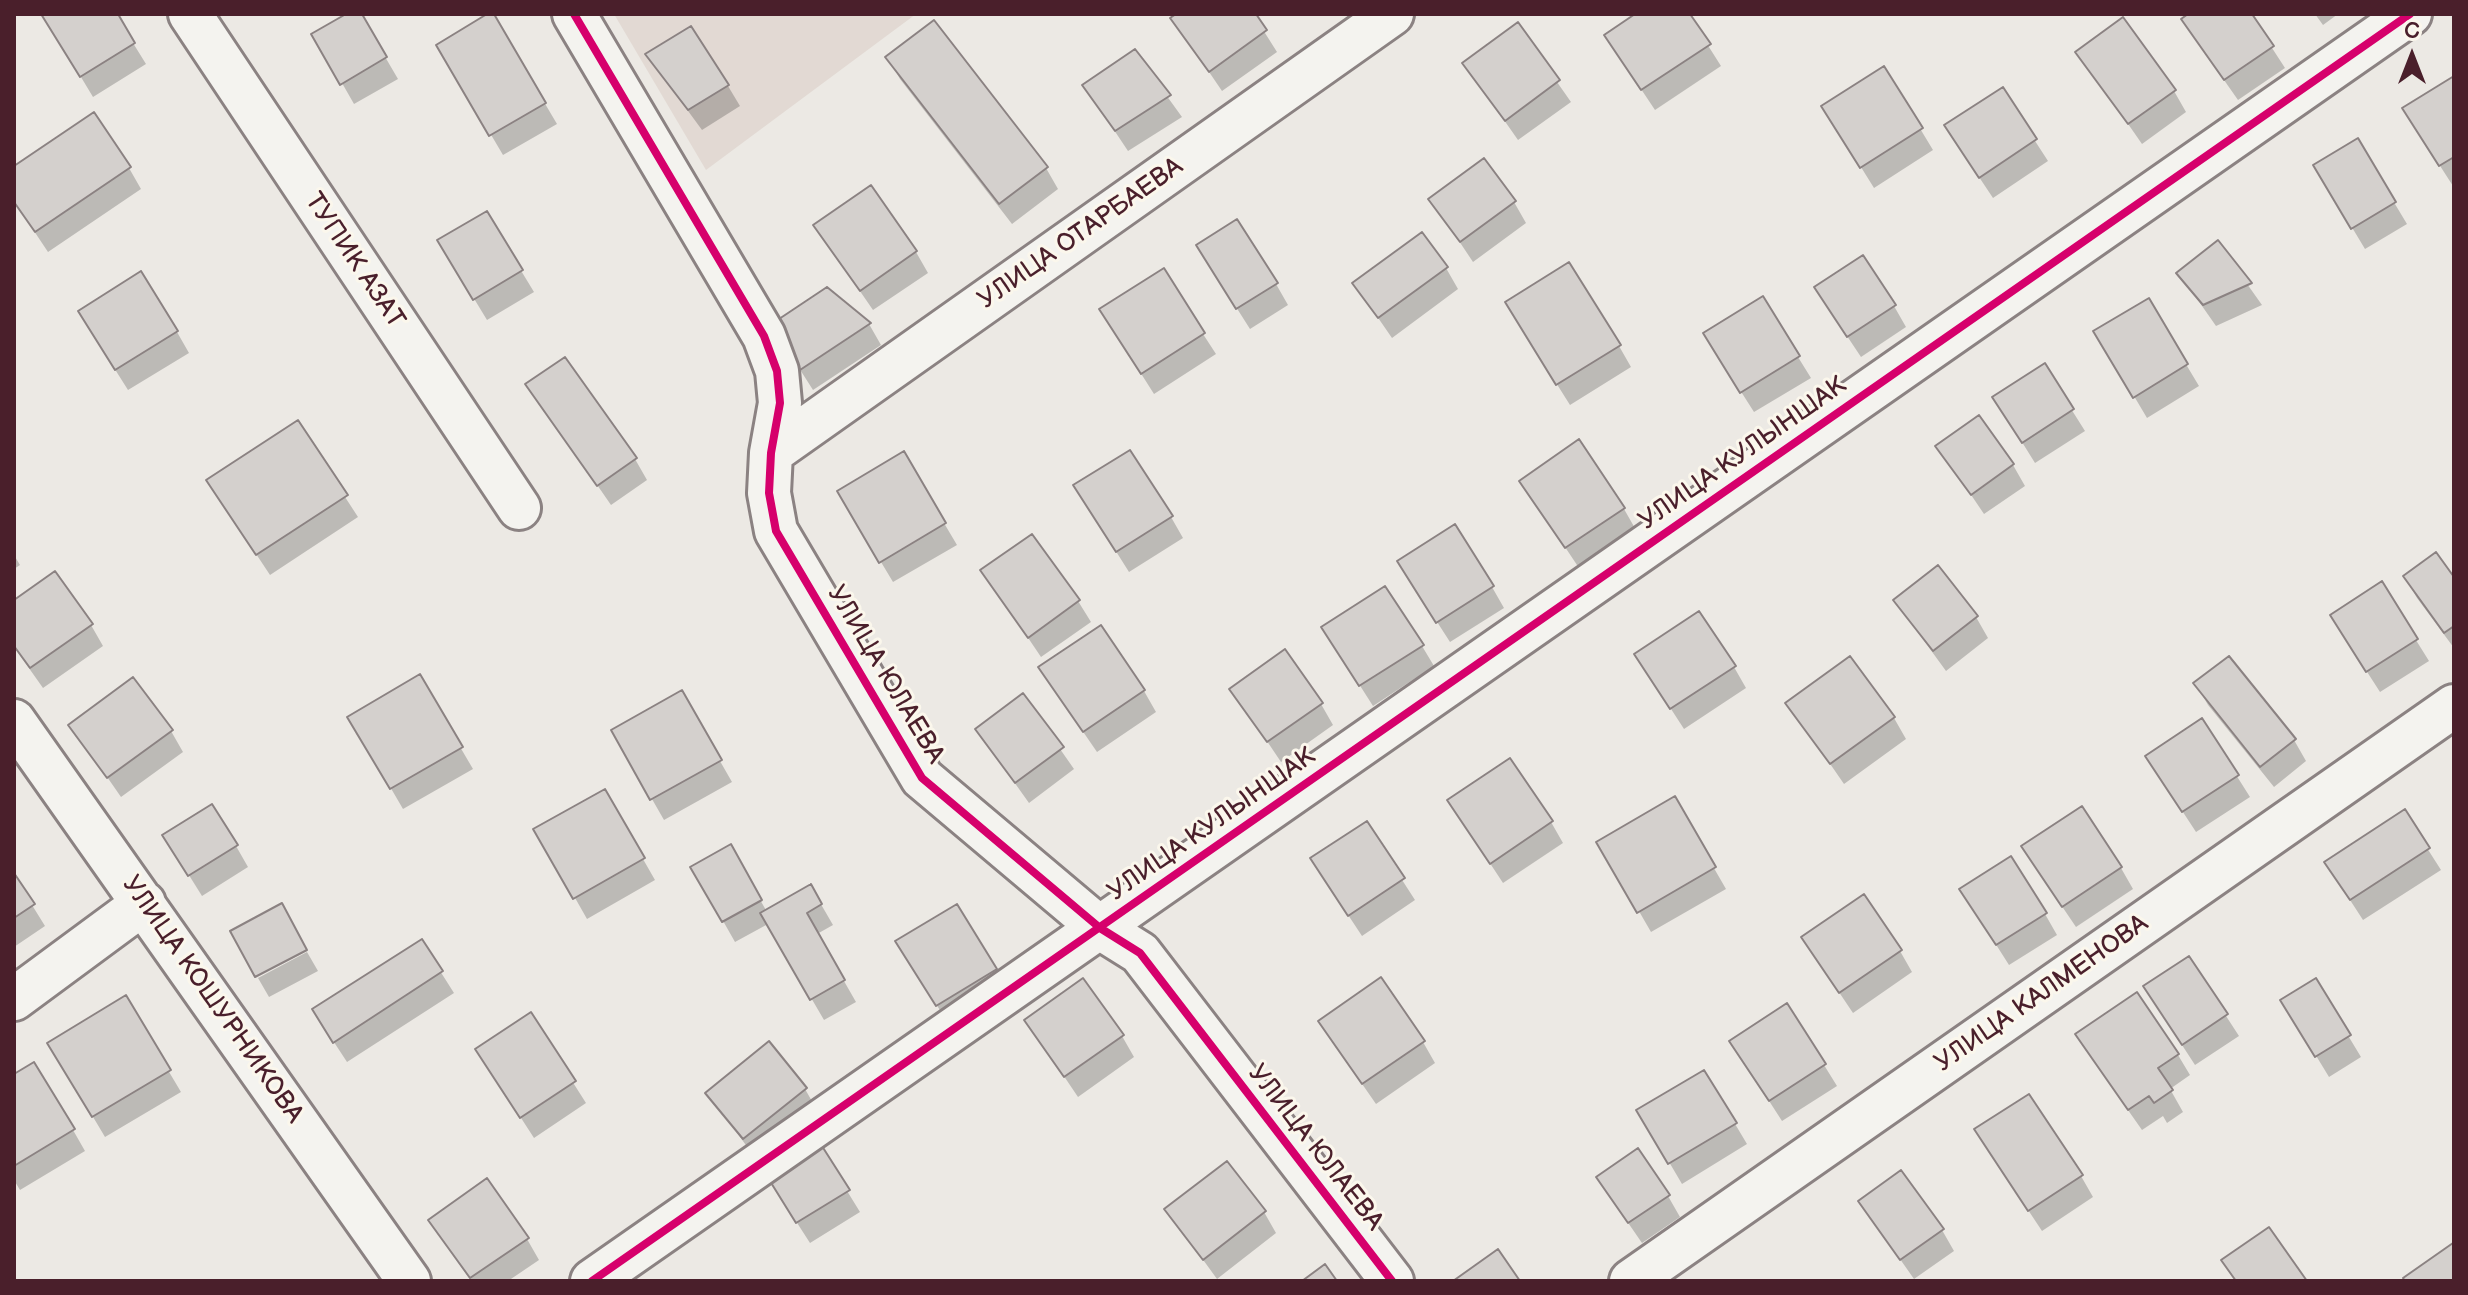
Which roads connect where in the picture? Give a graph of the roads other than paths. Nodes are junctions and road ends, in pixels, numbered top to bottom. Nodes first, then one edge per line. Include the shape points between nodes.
1 (190, 14) edge
2 (574, 14) edge
3 (1392, 14) edge
4 (2410, 14) edge
5 (771, 453) junction
6 (519, 508) dead end
7 (2454, 706) edge
8 (14, 721) edge
9 (144, 903) junction
10 (1100, 928) junction
11 (14, 999) edge
12 (409, 1281) edge
13 (592, 1281) edge
14 (1392, 1281) edge
15 (1631, 1281) edge

1 - 6 street, ТУПИК АЗАТ
2 - 5 street, УЛИЦА ЮЛАЕВА via 764,336 777,371 780,403
3 - 5 street, УЛИЦА ОТАРБАЕВА
4 - 10 street, УЛИЦА КУЛЫНШАК
5 - 10 street, УЛИЦА ЮЛАЕВА via 769,493 776,531 922,778
7 - 15 street, УЛИЦА КАЛМЕНОВА
8 - 9 street, УЛИЦА КОШУРНИКОВА
9 - 11 street
9 - 12 street, УЛИЦА КОШУРНИКОВА
10 - 13 street, УЛИЦА КУЛЫНШАК
10 - 14 street, УЛИЦА ЮЛАЕВА via 1140,953

